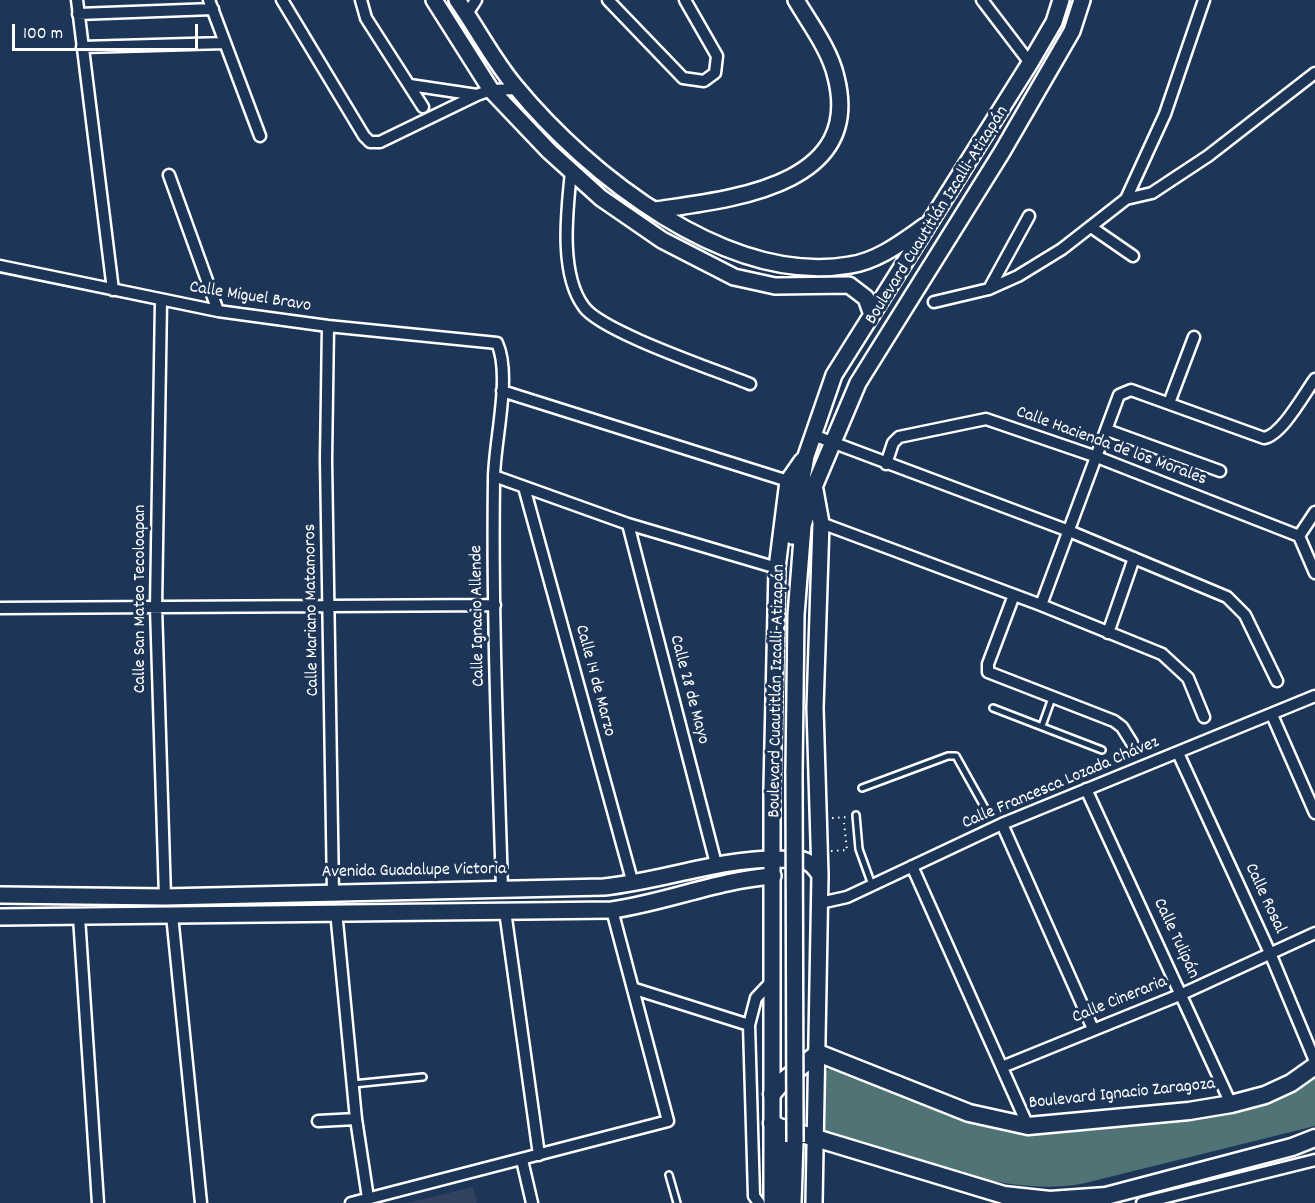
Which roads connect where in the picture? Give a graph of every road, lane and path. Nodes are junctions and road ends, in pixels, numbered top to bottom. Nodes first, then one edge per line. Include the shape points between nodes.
1 (77, 0) edge
2 (282, 0) edge
3 (361, 0) edge
4 (434, 0) edge
5 (457, 0) edge
6 (476, 0) edge
7 (608, 0) edge
8 (685, 0) edge
9 (796, 0) edge
10 (982, 0) edge
11 (1061, 0) edge
12 (1082, 0) edge
13 (1204, 0) edge
14 (211, 5) edge
15 (78, 14) junction
16 (467, 14) junction
17 (225, 43) junction
18 (82, 47) junction
19 (1030, 63) junction
20 (1315, 73) edge
21 (410, 85) junction
22 (518, 89) junction
23 (484, 92) junction
24 (423, 107) dead end
25 (260, 136) dead end
26 (571, 172) junction
27 (169, 175) dead end
28 (1126, 199) junction
29 (656, 210) junction
30 (1029, 216) dead end
31 (932, 221) junction
32 (1091, 227) junction
33 (1133, 256) dead end
34 (0, 266) edge
35 (989, 288) junction
36 (112, 290) junction
37 (162, 301) junction
38 (934, 302) dead end
39 (218, 311) junction
40 (872, 315) junction
41 (328, 326) junction
42 (1194, 337) dead end
43 (497, 343) joint
44 (1315, 379) edge
45 (750, 384) dead end
46 (502, 391) junction
47 (1169, 403) junction
48 (1107, 429) junction
49 (813, 435) junction
50 (832, 444) junction
51 (806, 456) junction
52 (1097, 457) junction
53 (886, 464) junction
54 (1220, 471) dead end
55 (494, 476) junction
56 (788, 481) junction
57 (524, 487) junction
58 (814, 487) junction
59 (1315, 512) edge
60 (821, 523) junction
61 (628, 524) junction
62 (798, 526) junction
63 (1070, 531) junction
64 (1299, 536) junction
65 (1134, 558) junction
66 (777, 568) junction
67 (1315, 573) edge
68 (1014, 595) junction
69 (495, 605) junction
70 (1041, 606) junction
71 (156, 607) junction
72 (329, 607) junction
73 (0, 608) edge
74 (1108, 633) junction
75 (1277, 681) dead end
76 (1315, 696) edge
77 (1052, 698) junction
78 (993, 708) dead end
79 (1272, 715) junction
80 (1204, 717) dead end
81 (1042, 726) junction
82 (1132, 743) dead end
83 (1102, 750) dead end
84 (1178, 753) junction
85 (862, 788) dead end
86 (1086, 789) junction
87 (986, 808) dead end
88 (1315, 813) edge
89 (856, 816) joint
90 (824, 818) dead end
91 (844, 823) dead end
92 (1002, 824) junction
93 (825, 852) dead end
94 (773, 860) junction
95 (716, 864) junction
96 (912, 866) junction
97 (820, 875) junction
98 (773, 876) junction
99 (633, 884) junction
100 (872, 885) junction
101 (502, 890) junction
102 (333, 893) junction
103 (0, 894) edge
104 (165, 897) junction
105 (820, 903) junction
106 (612, 910) junction
107 (505, 911) junction
108 (336, 912) junction
109 (172, 915) junction
110 (0, 916) edge
111 (79, 917) junction
112 (1315, 933) edge
113 (1270, 953) junction
114 (772, 981) junction
115 (634, 989) junction
116 (1182, 994) junction
117 (749, 1025) junction
118 (1093, 1029) junction
119 (818, 1053) junction
120 (1315, 1061) edge
121 (1315, 1066) edge
122 (1002, 1067) junction
123 (423, 1077) dead end
124 (352, 1084) junction
125 (772, 1094) junction
126 (1231, 1104) junction
127 (356, 1119) junction
128 (318, 1122) dead end
129 (772, 1123) junction
130 (1028, 1126) junction
131 (814, 1137) junction
132 (1315, 1138) edge
133 (539, 1155) junction
134 (522, 1160) junction
135 (1315, 1160) edge
136 (669, 1175) dead end
137 (368, 1198) junction
138 (98, 1203) edge
139 (201, 1203) edge
140 (351, 1203) edge
141 (532, 1203) edge
142 (677, 1203) edge
143 (759, 1203) edge
144 (772, 1203) edge
145 (782, 1203) edge
146 (793, 1203) edge
147 (814, 1203) edge
148 (1142, 1203) edge

1 - 15 street
2 - 23 street via 370,142 380,142
3 - 21 street via 366,18
4 - 23 main road
5 - 16 main road
6 - 16 street
7 - 8 street via 683,78 704,81 715,73 717,56
9 - 29 main road via 837,79 838,117 826,148 802,173 786,182 720,201
10 - 19 street
11 - 19 main road, Boulevard Cuautitlán Izcalli-Atizapán via 1054,22
12 - 50 main road, Boulevard Cuautitlán Izcalli-Atizapán via 1072,31 1002,152 858,383
13 - 28 street via 1165,114
14 - 15 street
14 - 17 street
15 - 18 street
16 - 22 main road
17 - 18 street
17 - 25 street
18 - 36 street
19 - 31 main road, Boulevard Cuautitlán Izcalli-Atizapán
20 - 28 street via 1208,156 1152,193
21 - 23 street
21 - 24 street
22 - 23 street
22 - 29 main road via 617,185
23 - 26 main road
26 - 40 main road via 662,240 734,277 775,286 849,285 866,298
26 - 45 street via 567,241 570,271 584,308 615,329
27 - 39 street
28 - 32 street
29 - 31 main road via 719,247 751,258 807,267 850,265 885,253
30 - 35 street
31 - 40 main road, Boulevard Cuautitlán Izcalli-Atizapán
32 - 33 street
32 - 35 street via 1041,263
34 - 36 street, Calle Miguel Bravo
35 - 38 street
36 - 37 street, Calle Miguel Bravo
37 - 39 street, Calle Miguel Bravo
37 - 71 street, Calle San Mateo Tecoloapan
39 - 41 street, Calle Miguel Bravo
40 - 49 main road, Boulevard Cuautitlán Izcalli-Atizapán via 834,375
41 - 43 street, Calle Miguel Bravo
41 - 72 street, Calle Mariano Matamoros
42 - 47 street
43 - 46 street, Calle Ignacio Allende
44 - 47 street via 1270,437 1256,437
46 - 55 street, Calle Ignacio Allende
46 - 56 street
47 - 48 street via 1124,391
48 - 52 street
48 - 54 street
49 - 50 street
49 - 51 main road, Boulevard Cuautitlán Izcalli-Atizapán
50 - 53 street
50 - 58 main road, Boulevard Cuautitlán Izcalli-Atizapán
51 - 56 main road
51 - 62 main road, Boulevard Cuautitlán Izcalli-Atizapán
52 - 53 street, Calle Hacienda de los Morales via 979,419 899,437
52 - 63 street
52 - 64 street, Calle Hacienda de los Morales
53 - 63 street
55 - 57 street
55 - 69 street, Calle Ignacio Allende
56 - 66 main road
57 - 61 street
57 - 99 street, Calle 14 de Marzo
58 - 60 main road
58 - 62 main road, Boulevard Cuautitlán Izcalli-Atizapán
59 - 64 street
60 - 68 street
60 - 97 main road via 815,708
61 - 66 street
61 - 95 street, Calle 28 de Mayo
62 - 145 main road, Boulevard Cuautitlán Izcalli-Atizapán via 786,615
62 - 146 main road, Boulevard Cuautitlán Izcalli-Atizapán, bridge
63 - 65 street
63 - 70 street
64 - 67 street
65 - 74 street
65 - 75 street via 1236,604
66 - 94 main road
68 - 70 street
68 - 77 street via 988,672
69 - 72 street
69 - 101 street, Calle Ignacio Allende
70 - 74 street
71 - 72 street
71 - 73 street
71 - 104 street, Calle San Mateo Tecoloapan
72 - 102 street, Calle Mariano Matamoros
74 - 80 street via 1162,654 1178,666 1188,678
76 - 79 street, Calle Francesca Lozada Chávez
77 - 81 lane
77 - 82 street via 1114,721
78 - 81 lane
79 - 84 street, Calle Francesca Lozada Chávez
79 - 88 street
81 - 83 lane
84 - 86 street, Calle Francesca Lozada Chávez
84 - 113 street, Calle Rosal
85 - 87 lane via 956,756
86 - 92 street, Calle Francesca Lozada Chávez
86 - 116 street, Calle Tulipán
89 - 90 path
89 - 100 lane via 859,849
91 - 93 path via 847,850
92 - 96 street, Calle Francesca Lozada Chávez
92 - 118 street
94 - 95 main road, Avenida Guadalupe Victoria
94 - 97 main road, Avenida Guadalupe Victoria via 802,860
94 - 98 main road
95 - 99 main road, Avenida Guadalupe Victoria
96 - 100 street, Calle Francesca Lozada Chávez
96 - 122 street
97 - 105 main road
98 - 106 main road via 740,879
98 - 114 main road
99 - 101 main road, Avenida Guadalupe Victoria
100 - 105 street, Calle Francesca Lozada Chávez via 847,897
101 - 102 main road, Avenida Guadalupe Victoria
102 - 104 main road, Avenida Guadalupe Victoria
103 - 104 main road, Avenida Guadalupe Victoria
105 - 119 main road
106 - 107 main road
106 - 115 street
107 - 108 main road
107 - 133 street
108 - 109 main road
108 - 124 street
109 - 111 main road
109 - 139 street
110 - 111 main road
111 - 138 street
112 - 113 street, Calle Cineraria
113 - 116 street, Calle Cineraria
113 - 120 street, Calle Rosal
114 - 117 street via 756,998
114 - 125 main road
115 - 117 street
115 - 133 street via 668,1121
116 - 118 street, Calle Cineraria
116 - 126 street, Calle Tulipán
117 - 143 street via 754,1196
118 - 122 street, Calle Cineraria
119 - 125 main road
119 - 130 main road, Boulevard Ignacio Zaragoza via 969,1113
119 - 131 main road
121 - 126 main road, Boulevard Ignacio Zaragoza via 1282,1087
122 - 130 street
123 - 124 lane
124 - 127 street
125 - 129 main road
126 - 130 main road, Boulevard Ignacio Zaragoza
127 - 128 street
127 - 137 street
129 - 131 main road
129 - 144 main road
131 - 132 main road via 1004,1195 1050,1200 1106,1196
131 - 147 main road
133 - 134 street
134 - 137 street
134 - 141 street
135 - 148 street
136 - 142 lane
137 - 140 street

